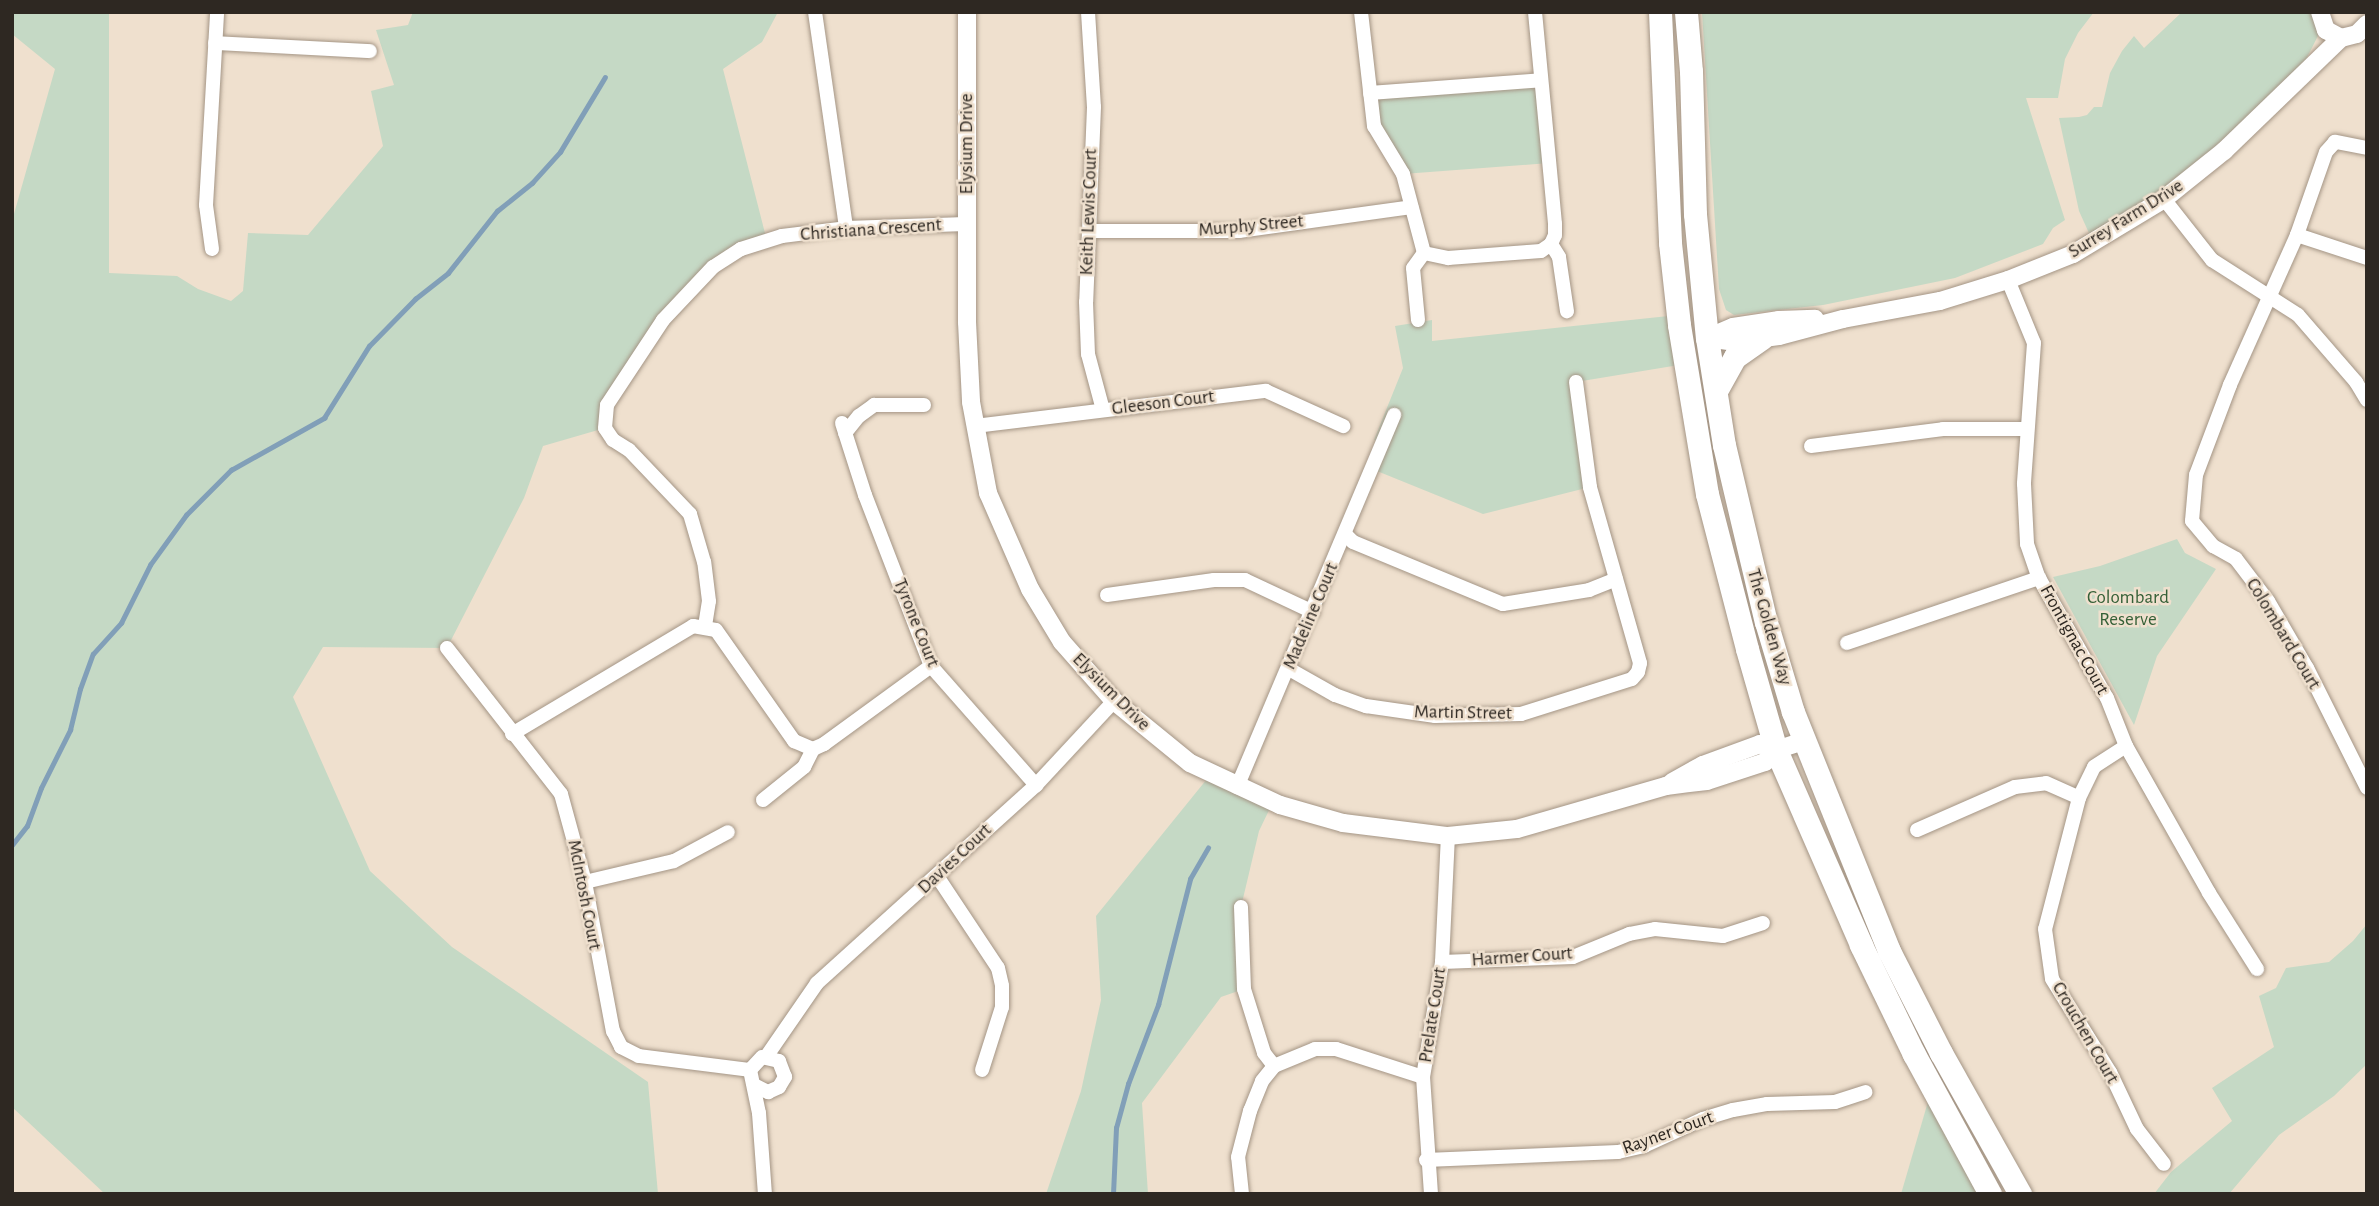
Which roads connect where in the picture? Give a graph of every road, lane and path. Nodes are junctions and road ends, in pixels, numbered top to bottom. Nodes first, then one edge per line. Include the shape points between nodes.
1 (217, 12) edge
2 (815, 12) edge
3 (957, 12) edge
4 (967, 12) edge
5 (1088, 12) edge
6 (1361, 12) edge
7 (1535, 12) edge
8 (1660, 12) edge
9 (1686, 12) edge
10 (2321, 19) edge
11 (2358, 34) edge
12 (215, 43) junction
13 (967, 46) junction
14 (370, 51) dead end
15 (1541, 80) junction
16 (2295, 81) junction
17 (1370, 93) junction
18 (2367, 148) edge
19 (2164, 199) junction
20 (1412, 207) junction
21 (966, 224) junction
22 (846, 228) junction
23 (1089, 231) junction
24 (2297, 235) junction
25 (1551, 244) junction
26 (1422, 247) junction
27 (212, 249) dead end
28 (2367, 258) edge
29 (2008, 280) junction
30 (2270, 298) junction
31 (1567, 311) dead end
32 (1843, 319) junction
33 (1418, 320) dead end
34 (1679, 325) junction
35 (1707, 338) junction
36 (1762, 338) junction
37 (1576, 382) dead end
38 (1691, 390) junction
39 (1716, 391) junction
40 (2367, 400) edge
41 (924, 405) dead end
42 (1103, 410) junction
43 (1394, 415) dead end
44 (975, 426) junction
45 (1343, 426) dead end
46 (2025, 429) junction
47 (1811, 446) dead end
48 (1345, 534) junction
49 (2039, 578) junction
50 (1616, 579) junction
51 (1107, 595) dead end
52 (1312, 612) junction
53 (705, 626) junction
54 (1847, 643) dead end
55 (447, 648) dead end
56 (931, 666) junction
57 (1289, 669) junction
58 (1114, 701) junction
59 (512, 734) junction
60 (1804, 741) junction
61 (2126, 746) junction
62 (813, 749) junction
63 (1776, 750) junction
64 (1036, 785) junction
65 (1237, 787) junction
66 (2367, 788) edge
67 (2079, 798) junction
68 (763, 800) dead end
69 (1917, 830) dead end
70 (728, 832) dead end
71 (1448, 836) junction
72 (937, 876) junction
73 (585, 882) junction
74 (1241, 907) dead end
75 (1763, 923) dead end
76 (1442, 962) junction
77 (2257, 969) dead end
78 (795, 1014) junction
79 (766, 1057) junction
80 (782, 1065) junction
81 (1274, 1066) junction
82 (982, 1069) dead end
83 (750, 1070) junction
84 (1423, 1077) junction
85 (761, 1088) junction
86 (1865, 1092) dead end
87 (1426, 1160) junction
88 (2164, 1164) dead end
89 (765, 1194) edge
90 (1242, 1194) edge
91 (1431, 1194) edge
92 (1990, 1194) edge
93 (2021, 1194) edge

1 - 12 street
2 - 22 street
3 - 13 street, Elysium Drive
4 - 13 street, Elysium Drive
5 - 23 street, Keith Lewis Court via 1094,107
6 - 17 street
7 - 15 street
8 - 34 main road, The Golden Way via 1670,243
9 - 35 main road, The Golden Way via 1695,214
10 - 11 street
10 - 16 street, Surrey Farm Drive
11 - 16 street, Surrey Farm Drive
12 - 14 street
12 - 27 street via 206,205
13 - 21 street, Elysium Drive
15 - 17 street
15 - 25 street via 1555,224
16 - 19 street, Surrey Farm Drive via 2243,135
17 - 20 street via 1374,126 1403,174
18 - 24 street via 2335,142 2326,152
19 - 29 street, Surrey Farm Drive via 2073,254
19 - 30 street via 2212,260
20 - 23 street, Murphy Street via 1238,231
20 - 26 street
21 - 22 street, Christiana Crescent
21 - 44 street, Elysium Drive
22 - 53 street, Christiana Crescent via 782,236 741,249 713,267 663,320 607,405 605,428 613,440 629,450 690,514 704,562 709,601
23 - 42 street, Keith Lewis Court via 1088,354
24 - 28 street
24 - 30 street
25 - 26 street via 1541,251 1461,257
25 - 31 street via 1559,257
26 - 33 street via 1413,268
29 - 32 street, Surrey Farm Drive via 1940,301
29 - 46 street, Frontignac Court via 2034,343
30 - 40 street via 2298,315
30 - 66 street, Colombard Court via 2196,475 2192,521 2213,546 2236,559 2268,601
32 - 35 street, Surrey Farm Drive via 1779,320 1733,327
32 - 36 street, Surrey Farm Drive
34 - 35 main road
34 - 38 main road, The Golden Way
35 - 36 street, Surrey Farm Drive via 1734,342
35 - 38 main road
35 - 39 main road, The Golden Way
36 - 39 main road via 1735,357
37 - 50 street via 1587,472
38 - 63 main road, The Golden Way via 1707,494 1726,575
39 - 60 main road, The Golden Way via 1743,535
41 - 56 street, Tyrone Court via 874,405 844,428
42 - 44 street, Gleeson Court
42 - 45 street, Gleeson Court via 1266,391
43 - 48 street, Madeline Court via 1378,441
44 - 58 street, Elysium Drive via 988,493 1030,589 1062,642
46 - 47 street via 1943,429
46 - 49 street, Frontignac Court via 2027,544
48 - 50 street via 1353,542 1503,604 1590,590
48 - 52 street, Madeline Court
49 - 54 street
49 - 61 street, Frontignac Court via 2107,698
50 - 57 street, Martin Street via 1640,663 1638,672 1618,686 1521,714 1447,716 1366,706 1335,695
51 - 52 street via 1245,580
52 - 57 street, Madeline Court
53 - 59 street via 693,626
53 - 62 street via 716,630 794,741
55 - 59 street, McIntosh Court
56 - 62 street
56 - 64 street, Tyrone Court
57 - 65 street, Madeline Court
58 - 64 street, Davies Court
58 - 65 street, Elysium Drive via 1190,763
59 - 73 street, McIntosh Court via 561,794
60 - 63 street, Elysium Drive
60 - 93 main road, The Golden Way via 1889,951
61 - 67 street, Crouchen Court via 2094,767
61 - 77 street, Frontignac Court
62 - 68 street via 804,767
63 - 71 street, Elysium Drive via 1760,744 1703,765 1666,786 1517,829
63 - 92 main road, The Golden Way via 1885,996
64 - 72 street, Davies Court
65 - 71 street, Elysium Drive via 1343,823
67 - 69 street via 2046,783 2015,787
67 - 88 street, Crouchen Court via 2045,929 2052,979 2110,1072 2137,1129
70 - 73 street via 674,860
71 - 76 street, Prelate Court
72 - 78 street, Davies Court via 817,983
72 - 82 street via 998,968 1002,1007
73 - 83 street, McIntosh Court via 613,1031 621,1046 639,1056
74 - 81 street via 1244,989 1264,1053
75 - 76 street, Harmer Court via 1723,936 1655,929 1629,934 1573,957
76 - 84 street, Prelate Court
78 - 79 street, Davies Court
78 - 80 street, Davies Court
79 - 80 street
79 - 83 street
80 - 85 street via 783,1082
81 - 84 street via 1315,1049 1336,1049
81 - 90 street via 1250,1111 1238,1157
83 - 85 street
84 - 87 street, Prelate Court
85 - 89 street via 758,1113
86 - 87 street, Rayner Court via 1835,1102 1767,1104 1733,1111 1618,1152
87 - 91 street, Prelate Court

